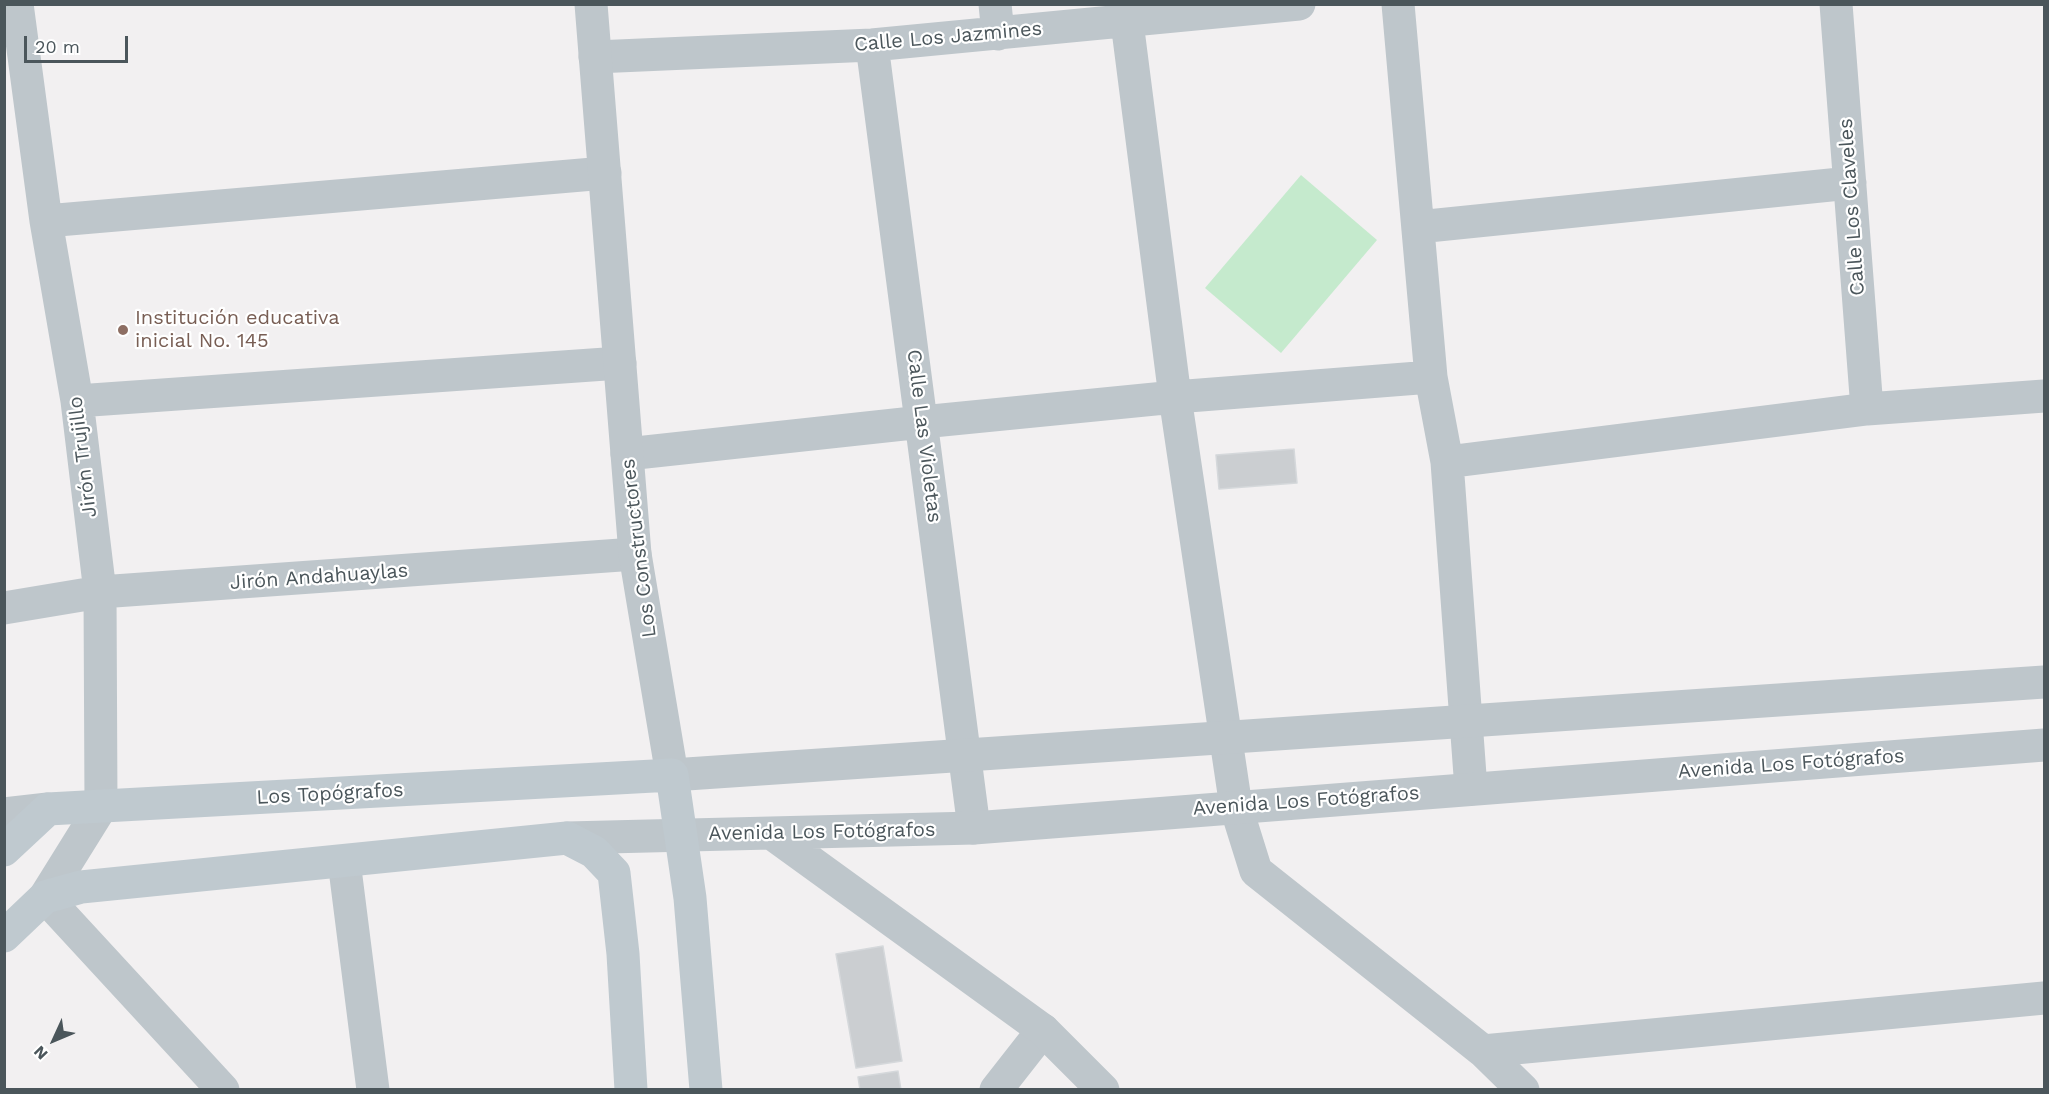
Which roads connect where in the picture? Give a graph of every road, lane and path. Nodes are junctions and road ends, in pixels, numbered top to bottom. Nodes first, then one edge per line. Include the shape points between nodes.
1 (17, 4) edge
2 (591, 4) edge
3 (1299, 4) edge
4 (1398, 4) edge
5 (1836, 4) edge
6 (997, 19) edge
7 (1127, 22) junction
8 (872, 45) junction
9 (595, 57) junction
10 (604, 173) junction
11 (1850, 183) junction
12 (46, 221) junction
13 (1418, 227) junction
14 (620, 363) junction
15 (1431, 377) junction
16 (2044, 396) edge
17 (1175, 397) junction
18 (78, 401) junction
19 (1867, 409) junction
20 (922, 422) junction
21 (627, 454) junction
22 (1447, 462) junction
23 (635, 555) junction
24 (100, 592) junction
25 (4, 608) edge
26 (2044, 681) edge
27 (1466, 721) junction
28 (1226, 738) junction
29 (2044, 745) edge
30 (965, 756) junction
31 (672, 775) junction
32 (1471, 789) junction
33 (101, 807) junction
34 (1236, 807) junction
35 (48, 809) junction
36 (4, 814) edge
37 (974, 828) junction
38 (771, 833) junction
39 (681, 835) junction
40 (567, 838) junction
41 (4, 850) edge
42 (344, 861) junction
43 (45, 897) junction
44 (4, 936) edge
45 (2044, 998) edge
46 (1043, 1030) junction
47 (1483, 1051) junction
48 (223, 1089) edge
49 (373, 1089) edge
50 (631, 1089) edge
51 (706, 1089) edge
52 (996, 1089) edge
53 (1103, 1089) edge
54 (1523, 1089) edge

1 - 12 street, Jirón Trujillo
2 - 9 street, Los Constructores
3 - 7 street, Calle Los Jazmines
4 - 13 street
5 - 11 street, Calle Los Claveles
6 - 7 street, Calle Los Jazmines
6 - 8 street, Calle Los Jazmines
7 - 17 street
8 - 9 street, Calle Los Jazmines
8 - 20 street, Calle Las Violetas
9 - 10 street, Los Constructores
10 - 12 street
10 - 14 street, Los Constructores
11 - 13 street
11 - 19 street, Calle Los Claveles
12 - 18 street, Jirón Trujillo
13 - 15 street
14 - 18 street
14 - 21 street, Los Constructores
15 - 17 street
15 - 22 street
16 - 19 street
17 - 20 street
17 - 28 street
18 - 24 street, Jirón Trujillo
19 - 22 street
20 - 21 street
20 - 30 street, Calle Las Violetas
21 - 23 street, Los Constructores
22 - 27 street
23 - 24 street, Jirón Andahuaylas
23 - 31 street, Los Constructores
24 - 25 street, Jirón Andahuaylas
24 - 33 street, Jirón Trujillo
26 - 27 street
27 - 28 street
27 - 32 street
28 - 30 street
28 - 34 street
29 - 32 street, Avenida Los Fotógrafos
30 - 31 street
30 - 37 street, Calle Las Violetas
31 - 33 main road, Los Topógrafos
31 - 39 main road, Los Constructores
32 - 34 street, Avenida Los Fotógrafos
33 - 35 main road, Los Topógrafos
33 - 43 street
34 - 37 street, Avenida Los Fotógrafos
34 - 47 street via 1256,871
35 - 36 street
35 - 41 main road
37 - 38 street, Avenida Los Fotógrafos
38 - 39 street, Avenida Los Fotógrafos
38 - 46 street
39 - 40 street, Avenida Los Fotógrafos
39 - 51 main road, Los Constructores
40 - 42 main road
40 - 50 main road via 594,852 614,873
42 - 43 main road via 81,887
42 - 49 street
43 - 44 main road
43 - 48 street
45 - 47 street
46 - 52 street
46 - 53 street
47 - 54 street

